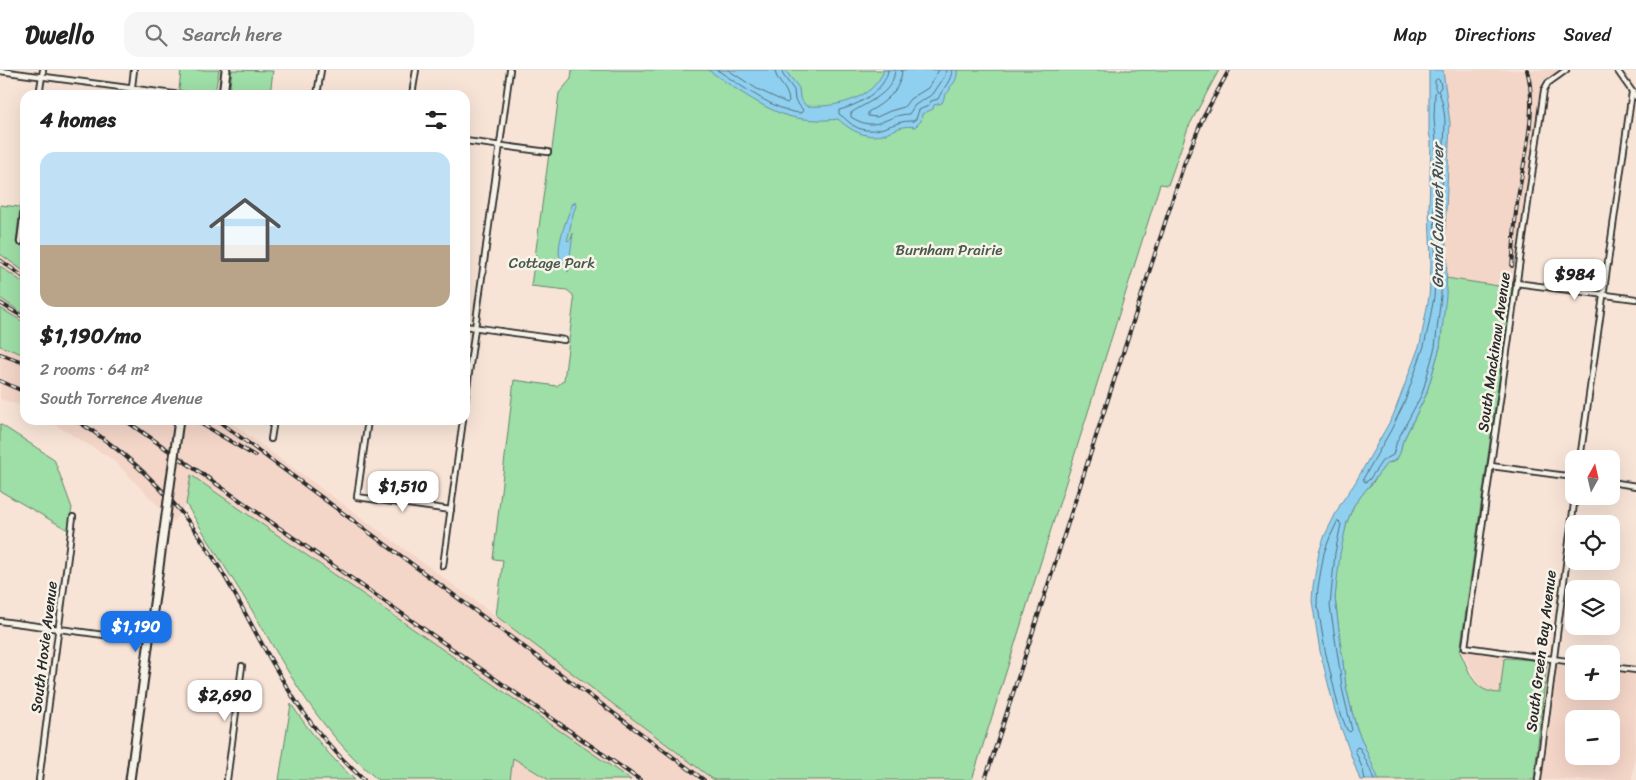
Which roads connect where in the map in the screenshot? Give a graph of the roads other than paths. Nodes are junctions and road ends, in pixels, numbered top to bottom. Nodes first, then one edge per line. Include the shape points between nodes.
1 (43, 70) edge
2 (134, 70) edge
3 (226, 70) edge
4 (321, 70) edge
5 (416, 70) edge
6 (510, 70) edge
7 (1566, 70) edge
8 (1616, 70) edge
9 (0, 71) edge
10 (42, 76) junction
11 (132, 88) junction
12 (40, 90) edge
13 (146, 90) edge
14 (224, 90) edge
15 (318, 90) edge
16 (413, 90) edge
17 (1632, 92) junction
18 (1636, 97) edge
19 (470, 142) edge
20 (500, 146) junction
21 (548, 152) dead end
22 (1516, 283) junction
23 (1604, 295) junction
24 (1636, 299) edge
25 (470, 327) edge
26 (475, 328) junction
27 (564, 340) dead end
28 (470, 365) edge
29 (178, 425) edge
30 (273, 425) edge
31 (367, 425) edge
32 (462, 425) edge
33 (271, 439) dead end
34 (1581, 450) edge
35 (1491, 466) junction
36 (1565, 476) edge
37 (1620, 483) edge
38 (1636, 486) edge
39 (1574, 505) edge
40 (450, 510) junction
41 (73, 517) dead end
42 (443, 566) dead end
43 (0, 621) edge
44 (59, 629) junction
45 (104, 635) dead end
46 (1552, 659) junction
47 (1565, 661) edge
48 (242, 666) dead end
49 (1620, 668) edge
50 (1636, 670) edge
51 (39, 780) edge
52 (130, 780) edge
53 (227, 780) edge
54 (1538, 780) edge

1 - 10 street
2 - 11 street
3 - 14 main road
4 - 15 street
5 - 16 street
6 - 20 street
7 - 22 street, South Mackinaw Avenue via 1544,90
8 - 17 street
9 - 10 street
10 - 11 street
10 - 12 street
11 - 13 street
17 - 18 street
17 - 23 street
19 - 20 street
20 - 21 street
20 - 26 street
22 - 23 street
22 - 35 street, South Mackinaw Avenue
23 - 24 street
23 - 34 street
25 - 26 street
26 - 27 street
26 - 28 street
29 - 52 main road, bridge
30 - 33 street
31 - 40 street via 358,497
32 - 40 street
35 - 36 street
35 - 46 street, South Mackinaw Avenue via 1465,647
37 - 38 street
39 - 46 street, South Green Bay Avenue
40 - 42 street
41 - 44 street, South Hoxie Avenue
43 - 44 street
44 - 45 street
44 - 51 street, South Hoxie Avenue
46 - 47 street
46 - 54 street, South Green Bay Avenue
48 - 53 street
49 - 50 street

